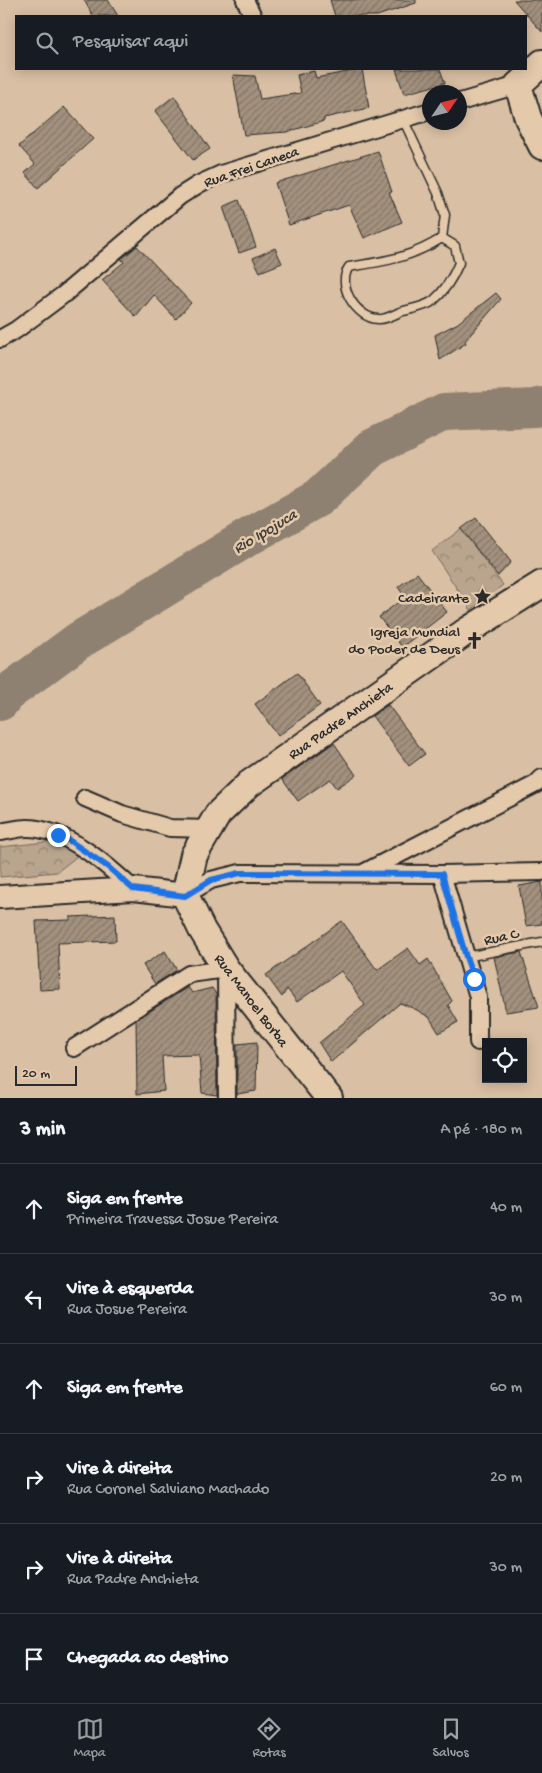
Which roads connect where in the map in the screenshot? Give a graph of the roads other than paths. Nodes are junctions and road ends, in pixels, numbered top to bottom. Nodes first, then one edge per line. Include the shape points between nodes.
1 (244, 0) edge
2 (252, 15) edge
3 (542, 63) edge
4 (518, 85) junction
5 (467, 100) edge
6 (422, 113) edge
7 (403, 119) junction
8 (542, 146) edge
9 (442, 238) junction
10 (0, 339) edge
11 (542, 584) edge
12 (542, 778) edge
13 (85, 798) dead end
14 (210, 829) junction
15 (0, 832) edge
16 (542, 872) edge
17 (364, 873) junction
18 (442, 874) junction
19 (133, 889) junction
20 (185, 896) junction
21 (0, 897) edge
22 (542, 942) edge
23 (466, 957) junction
24 (226, 969) junction
25 (478, 1042) dead end
26 (74, 1048) dead end
27 (227, 1098) edge
28 (329, 1098) edge

1 - 2 street
3 - 4 main road
4 - 5 street
4 - 8 main road via 528,118
6 - 7 street, Rua Frei Caneca
7 - 9 lane via 438,193 445,215
7 - 10 street, Rua Frei Caneca via 221,174 199,184 180,196 63,295
9 - 9 lane via 400,258 349,267 344,282 361,314 378,320 432,302 450,282 459,263 455,246
11 - 14 main road, Rua Padre Anchieta via 467,631 249,784 218,814
12 - 17 street
13 - 14 street via 122,814 170,828
14 - 20 main road, Rua Padre Anchieta via 194,856
15 - 19 street via 28,828 67,839
16 - 18 street
17 - 18 street
17 - 20 street via 240,873 211,880
18 - 23 street
19 - 20 main road
19 - 21 main road
20 - 24 main road, Rua Manoel Borba
22 - 23 lane, Rua C
23 - 25 street via 478,997
24 - 26 street via 189,974
24 - 27 street
24 - 28 main road, Rua Manoel Borba

